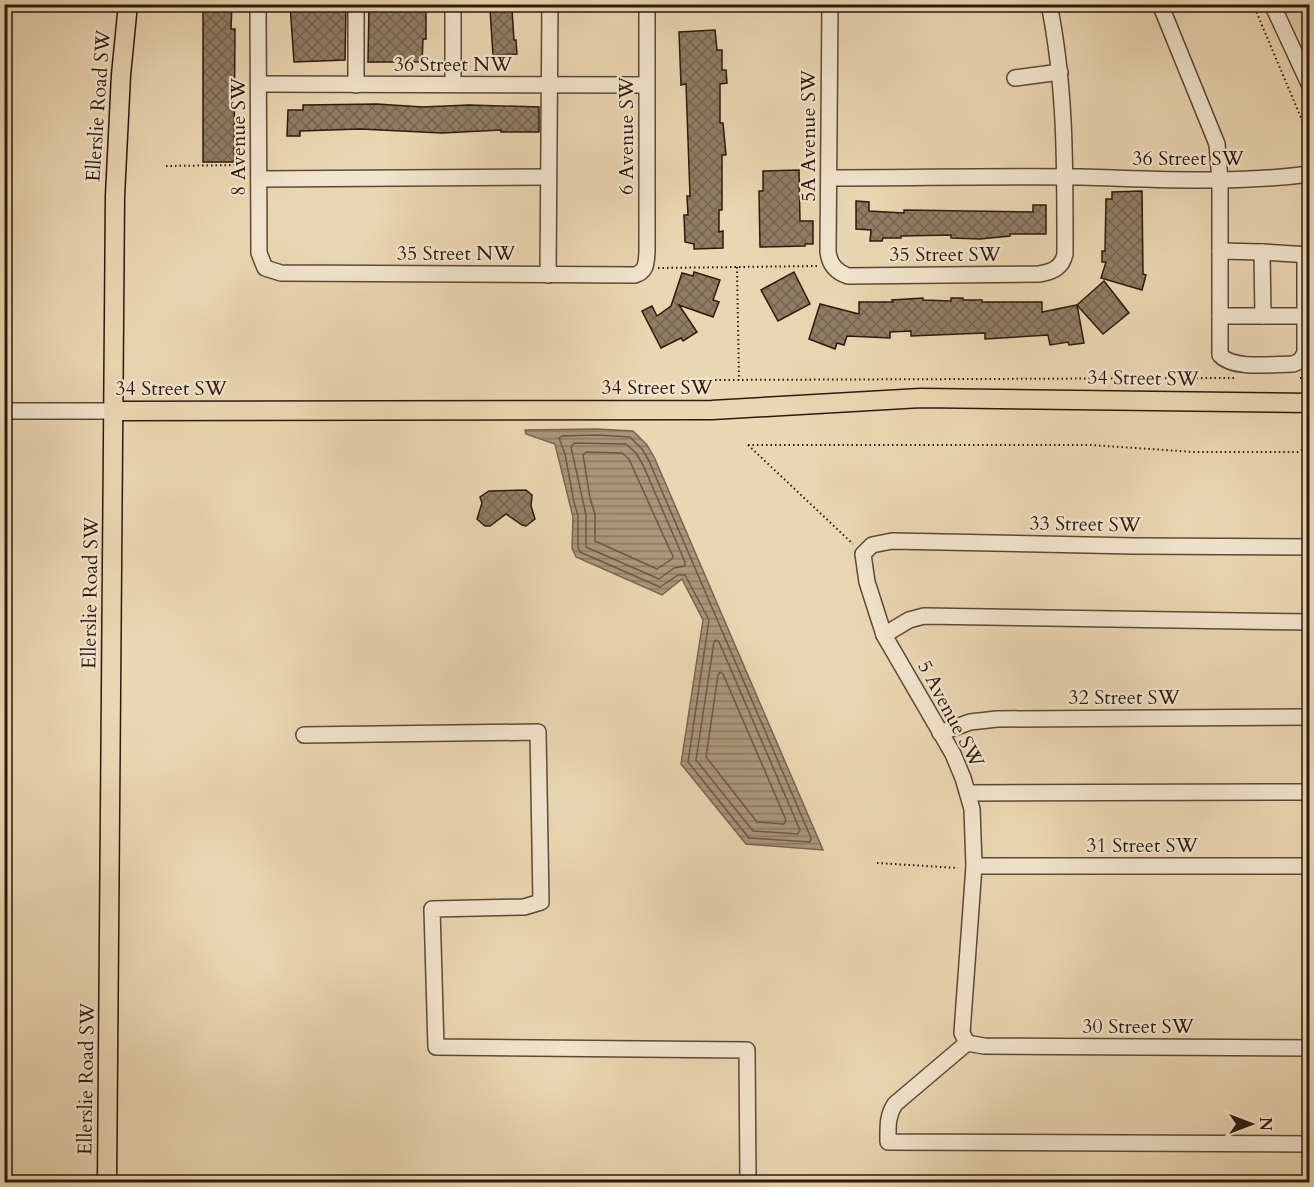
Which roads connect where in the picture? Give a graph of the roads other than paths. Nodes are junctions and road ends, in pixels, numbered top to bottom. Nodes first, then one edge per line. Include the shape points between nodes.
1 (128, 4) edge
2 (258, 4) edge
3 (356, 4) edge
4 (453, 4) edge
5 (550, 4) edge
6 (647, 4) edge
7 (830, 4) edge
8 (1049, 4) edge
9 (1160, 4) edge
10 (1272, 4) edge
11 (1060, 72) junction
12 (1016, 78) dead end
13 (259, 84) junction
14 (356, 84) junction
15 (453, 84) junction
16 (548, 85) junction
17 (646, 85) junction
18 (1310, 86) edge
19 (259, 172) junction
20 (1310, 174) edge
21 (548, 177) junction
22 (1065, 177) junction
23 (829, 178) junction
24 (1220, 180) junction
25 (1220, 251) junction
26 (1262, 252) junction
27 (1307, 256) edge
28 (832, 266) joint
29 (265, 268) joint
30 (645, 268) joint
31 (548, 275) junction
32 (1220, 316) junction
33 (1263, 316) junction
34 (1305, 316) junction
35 (1310, 403) edge
36 (4, 411) edge
37 (114, 411) junction
38 (1310, 547) edge
39 (863, 554) joint
40 (1310, 622) edge
41 (884, 635) junction
42 (1310, 717) edge
43 (940, 733) junction
44 (304, 735) dead end
45 (1310, 792) edge
46 (968, 793) junction
47 (1310, 866) edge
48 (974, 868) junction
49 (967, 1042) junction
50 (1310, 1048) edge
51 (1310, 1144) edge
52 (107, 1182) edge
53 (748, 1182) edge

1 - 37 main road, Ellerslie Road SW via 115,196
2 - 13 street, 8 Avenue SW
3 - 14 street
4 - 15 street
5 - 16 street
6 - 17 street, 6 Avenue SW
7 - 23 street, 5A Avenue SW
8 - 11 street
9 - 24 street via 1214,136
10 - 18 street
11 - 12 street
11 - 22 street
13 - 14 street, 36 Street NW
13 - 19 street, 8 Avenue SW
14 - 15 street, 36 Street NW
15 - 16 street, 36 Street NW
16 - 17 street, 36 Street NW
16 - 21 street
17 - 30 street, 6 Avenue SW
19 - 21 street
19 - 29 street, 8 Avenue SW via 258,253
20 - 24 street, 36 Street SW
21 - 31 street
22 - 23 street, 36 Street SW
22 - 24 street, 36 Street SW
22 - 28 street, 35 Street SW via 1065,254 1054,271 848,276
23 - 28 street, 5A Avenue SW via 828,251
24 - 25 street
25 - 26 street
25 - 32 street
26 - 27 street
26 - 33 street
27 - 34 street
29 - 31 street, 35 Street NW via 281,273
30 - 31 street, 35 Street NW via 635,275
32 - 33 street
32 - 34 street via 1220,355 1237,364 1300,361 1305,353
33 - 34 street
35 - 37 main road, 34 Street SW via 921,398 712,410
36 - 37 street, 34 Street SW
37 - 52 main road, Ellerslie Road SW
38 - 39 street, 33 Street SW via 892,541 872,545
39 - 41 street, 5 Avenue SW via 867,582
40 - 41 street via 924,616
41 - 43 street, 5 Avenue SW
42 - 43 street, 32 Street SW via 997,719 970,722
43 - 46 street, 5 Avenue SW
44 - 53 street via 538,732 541,902 524,907 432,909 436,1047 747,1050
45 - 46 street
46 - 48 street, 5 Avenue SW
47 - 48 street, 31 Street SW
48 - 49 street, 5 Avenue SW via 962,1033
49 - 50 street, 30 Street SW via 984,1046
49 - 51 street via 891,1110 888,1142

